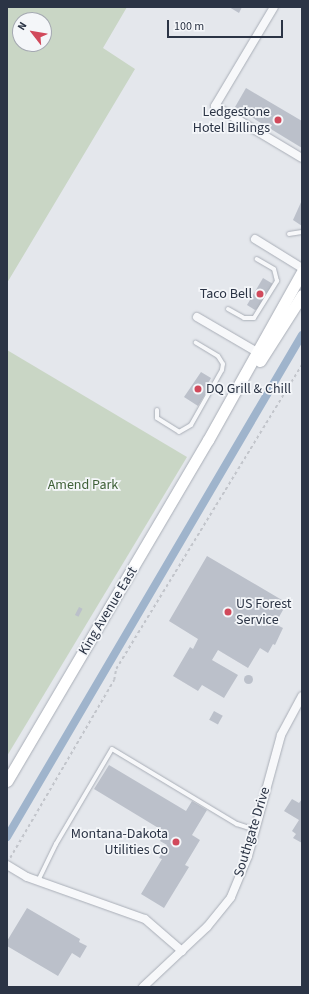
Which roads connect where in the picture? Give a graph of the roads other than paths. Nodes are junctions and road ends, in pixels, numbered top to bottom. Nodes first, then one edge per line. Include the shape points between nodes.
1 (274, 7) edge
2 (302, 158) edge
3 (302, 232) edge
4 (289, 234) dead end
5 (255, 239) dead end
6 (257, 259) dead end
7 (302, 268) edge
8 (302, 272) edge
9 (302, 295) edge
10 (228, 309) dead end
11 (197, 317) dead end
12 (196, 343) dead end
13 (257, 352) junction
14 (157, 410) dead end
15 (208, 440) junction
16 (302, 696) edge
17 (7, 781) edge
18 (255, 830) junction
19 (7, 864) edge
20 (38, 881) junction
21 (182, 951) junction
22 (143, 987) edge

1 - 2 street via 215,106
3 - 4 lane
5 - 7 street
6 - 10 lane via 276,273 277,281 254,318 244,318
8 - 13 main road, King Avenue East
9 - 15 main road, King Avenue East
11 - 13 street
12 - 14 lane via 218,356 223,364 191,425 179,432 157,418
13 - 15 main road, King Avenue East
15 - 17 main road, King Avenue East
16 - 18 street, Southgate Drive via 281,735
18 - 20 lane via 237,824 112,749 56,844
18 - 21 street, Southgate Drive via 248,856 231,897 207,927
19 - 20 street
20 - 21 street via 145,919
21 - 22 street, Southgate Drive

